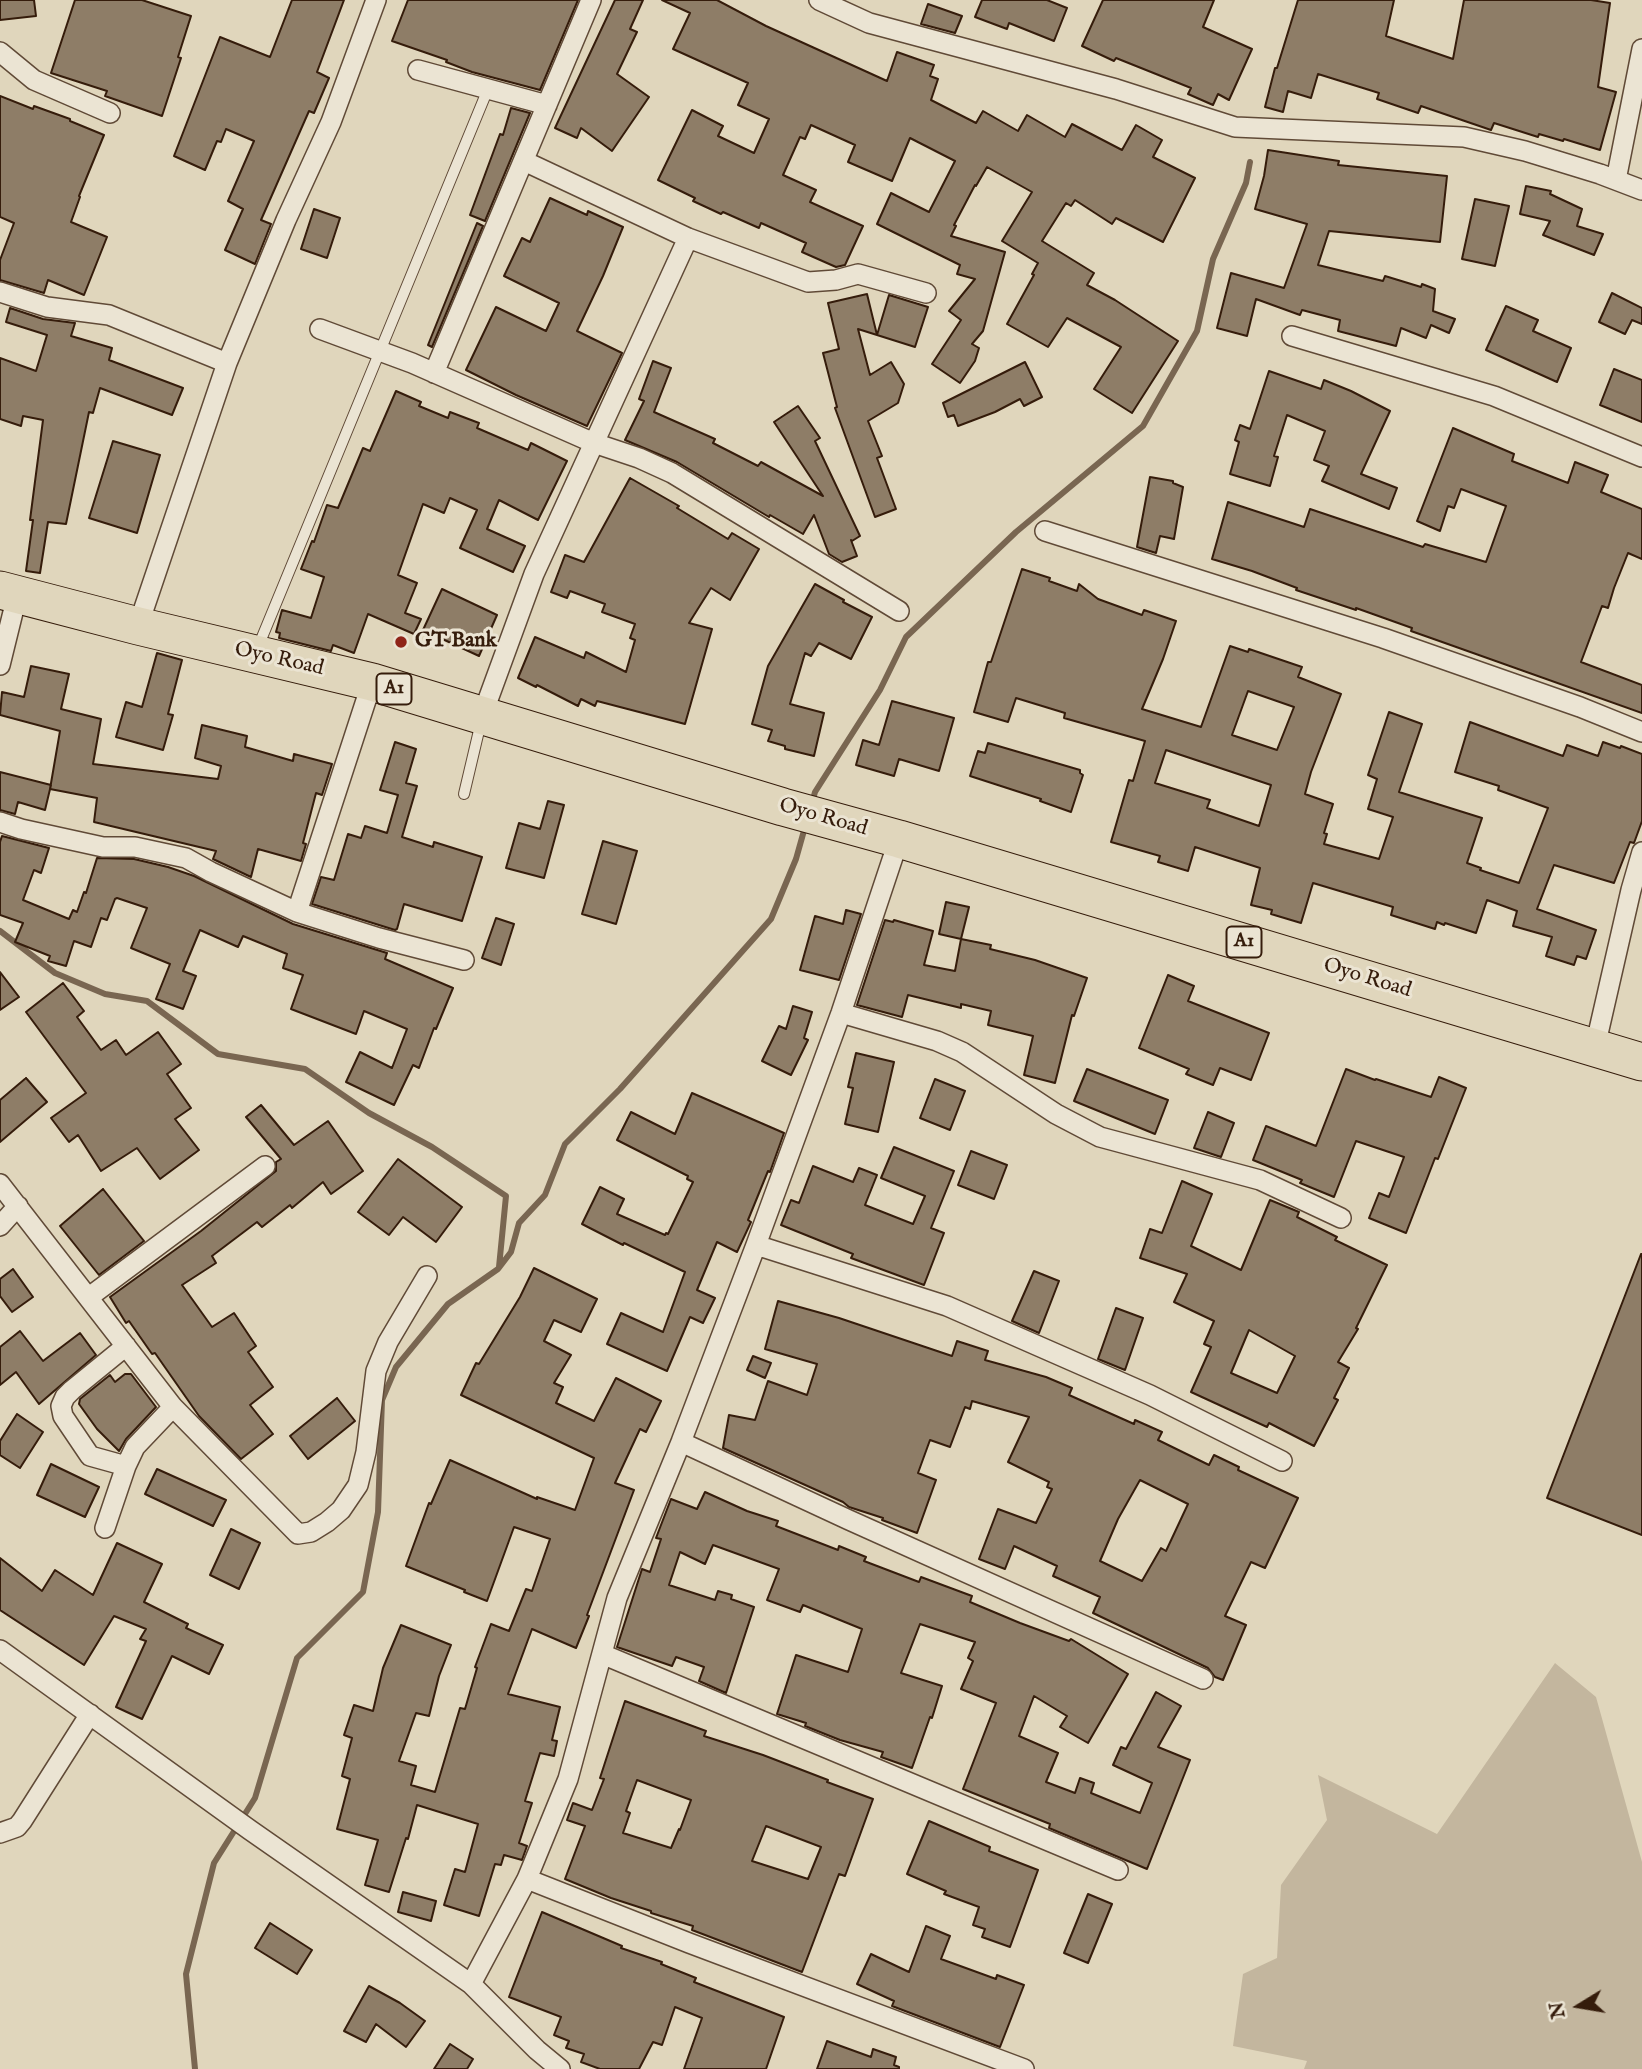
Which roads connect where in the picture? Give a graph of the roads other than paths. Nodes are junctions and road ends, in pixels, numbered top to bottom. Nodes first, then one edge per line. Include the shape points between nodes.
1 (376, 0) edge
2 (591, 0) edge
3 (819, 0) edge
4 (1642, 49) edge
5 (0, 52) edge
6 (418, 70) dead end
7 (488, 89) junction
8 (548, 104) junction
9 (110, 113) dead end
10 (524, 161) junction
11 (1616, 180) junction
12 (1642, 190) edge
13 (688, 238) junction
14 (0, 292) edge
15 (926, 293) dead end
16 (320, 329) dead end
17 (1292, 336) dead end
18 (380, 352) junction
19 (226, 363) junction
20 (434, 373) junction
21 (594, 443) junction
22 (1642, 457) edge
23 (1045, 531) dead end
24 (9, 593) edge
25 (899, 611) dead end
26 (138, 626) junction
27 (255, 654) junction
28 (0, 665) edge
29 (372, 682) junction
30 (482, 716) junction
31 (1642, 732) edge
32 (464, 794) dead end
33 (0, 822) edge
34 (899, 839) junction
35 (1642, 852) edge
36 (298, 912) junction
37 (464, 960) dead end
38 (841, 1013) junction
39 (1595, 1047) junction
40 (1642, 1062) edge
41 (265, 1166) dead end
42 (0, 1184) edge
43 (18, 1206) junction
44 (1342, 1218) dead end
45 (0, 1226) edge
46 (756, 1245) junction
47 (427, 1276) dead end
48 (89, 1297) junction
49 (126, 1346) junction
50 (173, 1406) junction
51 (681, 1442) junction
52 (1282, 1461) dead end
53 (126, 1466) junction
54 (105, 1528) dead end
55 (0, 1650) edge
56 (602, 1654) junction
57 (1203, 1679) dead end
58 (90, 1714) junction
59 (0, 1833) edge
60 (1118, 1870) dead end
61 (527, 1879) junction
62 (471, 1984) junction
63 (560, 2069) edge
64 (1024, 2069) edge

1 - 19 street via 331,122
2 - 8 street
3 - 11 street via 869,23 1116,89 1235,127 1464,137
4 - 11 street
5 - 9 street via 34,80
6 - 7 street
7 - 8 street
7 - 18 lane
8 - 10 street
10 - 13 street
10 - 20 street
11 - 12 street
13 - 15 street via 808,282 858,274
13 - 21 street
14 - 19 street via 47,307 109,315
16 - 18 street
17 - 22 street via 1473,388
18 - 20 street
18 - 27 lane
19 - 26 street
20 - 21 street
21 - 25 street via 683,480
21 - 30 street via 534,574
23 - 31 street via 1383,638
24 - 26 highway, Oyo Road / A1
24 - 28 street
26 - 27 highway, Oyo Road / A1
27 - 29 highway, Oyo Road / A1
29 - 30 highway, Oyo Road / A1
29 - 36 street
30 - 32 lane
30 - 34 highway, Oyo Road / A1
33 - 36 street via 103,847 135,847 186,858
34 - 38 street
34 - 39 highway, Oyo Road / A1
35 - 39 street
36 - 37 street
38 - 44 street via 962,1052 1100,1137 1259,1180
38 - 46 street
39 - 40 highway, Oyo Road / A1
41 - 48 street
42 - 43 street
43 - 45 street
43 - 48 street
46 - 51 street
46 - 52 street via 957,1310 1150,1395
47 - 50 street via 387,1342 376,1371 358,1485 341,1510 311,1532 298,1534
48 - 49 street
49 - 50 street
49 - 53 street via 72,1390 61,1406 90,1457
50 - 53 street via 135,1447
51 - 56 street via 617,1598
51 - 57 street
53 - 54 street
55 - 58 street
56 - 60 street
56 - 61 street via 568,1779
58 - 59 street via 22,1821
58 - 62 street
61 - 62 street
61 - 64 street
62 - 63 street

